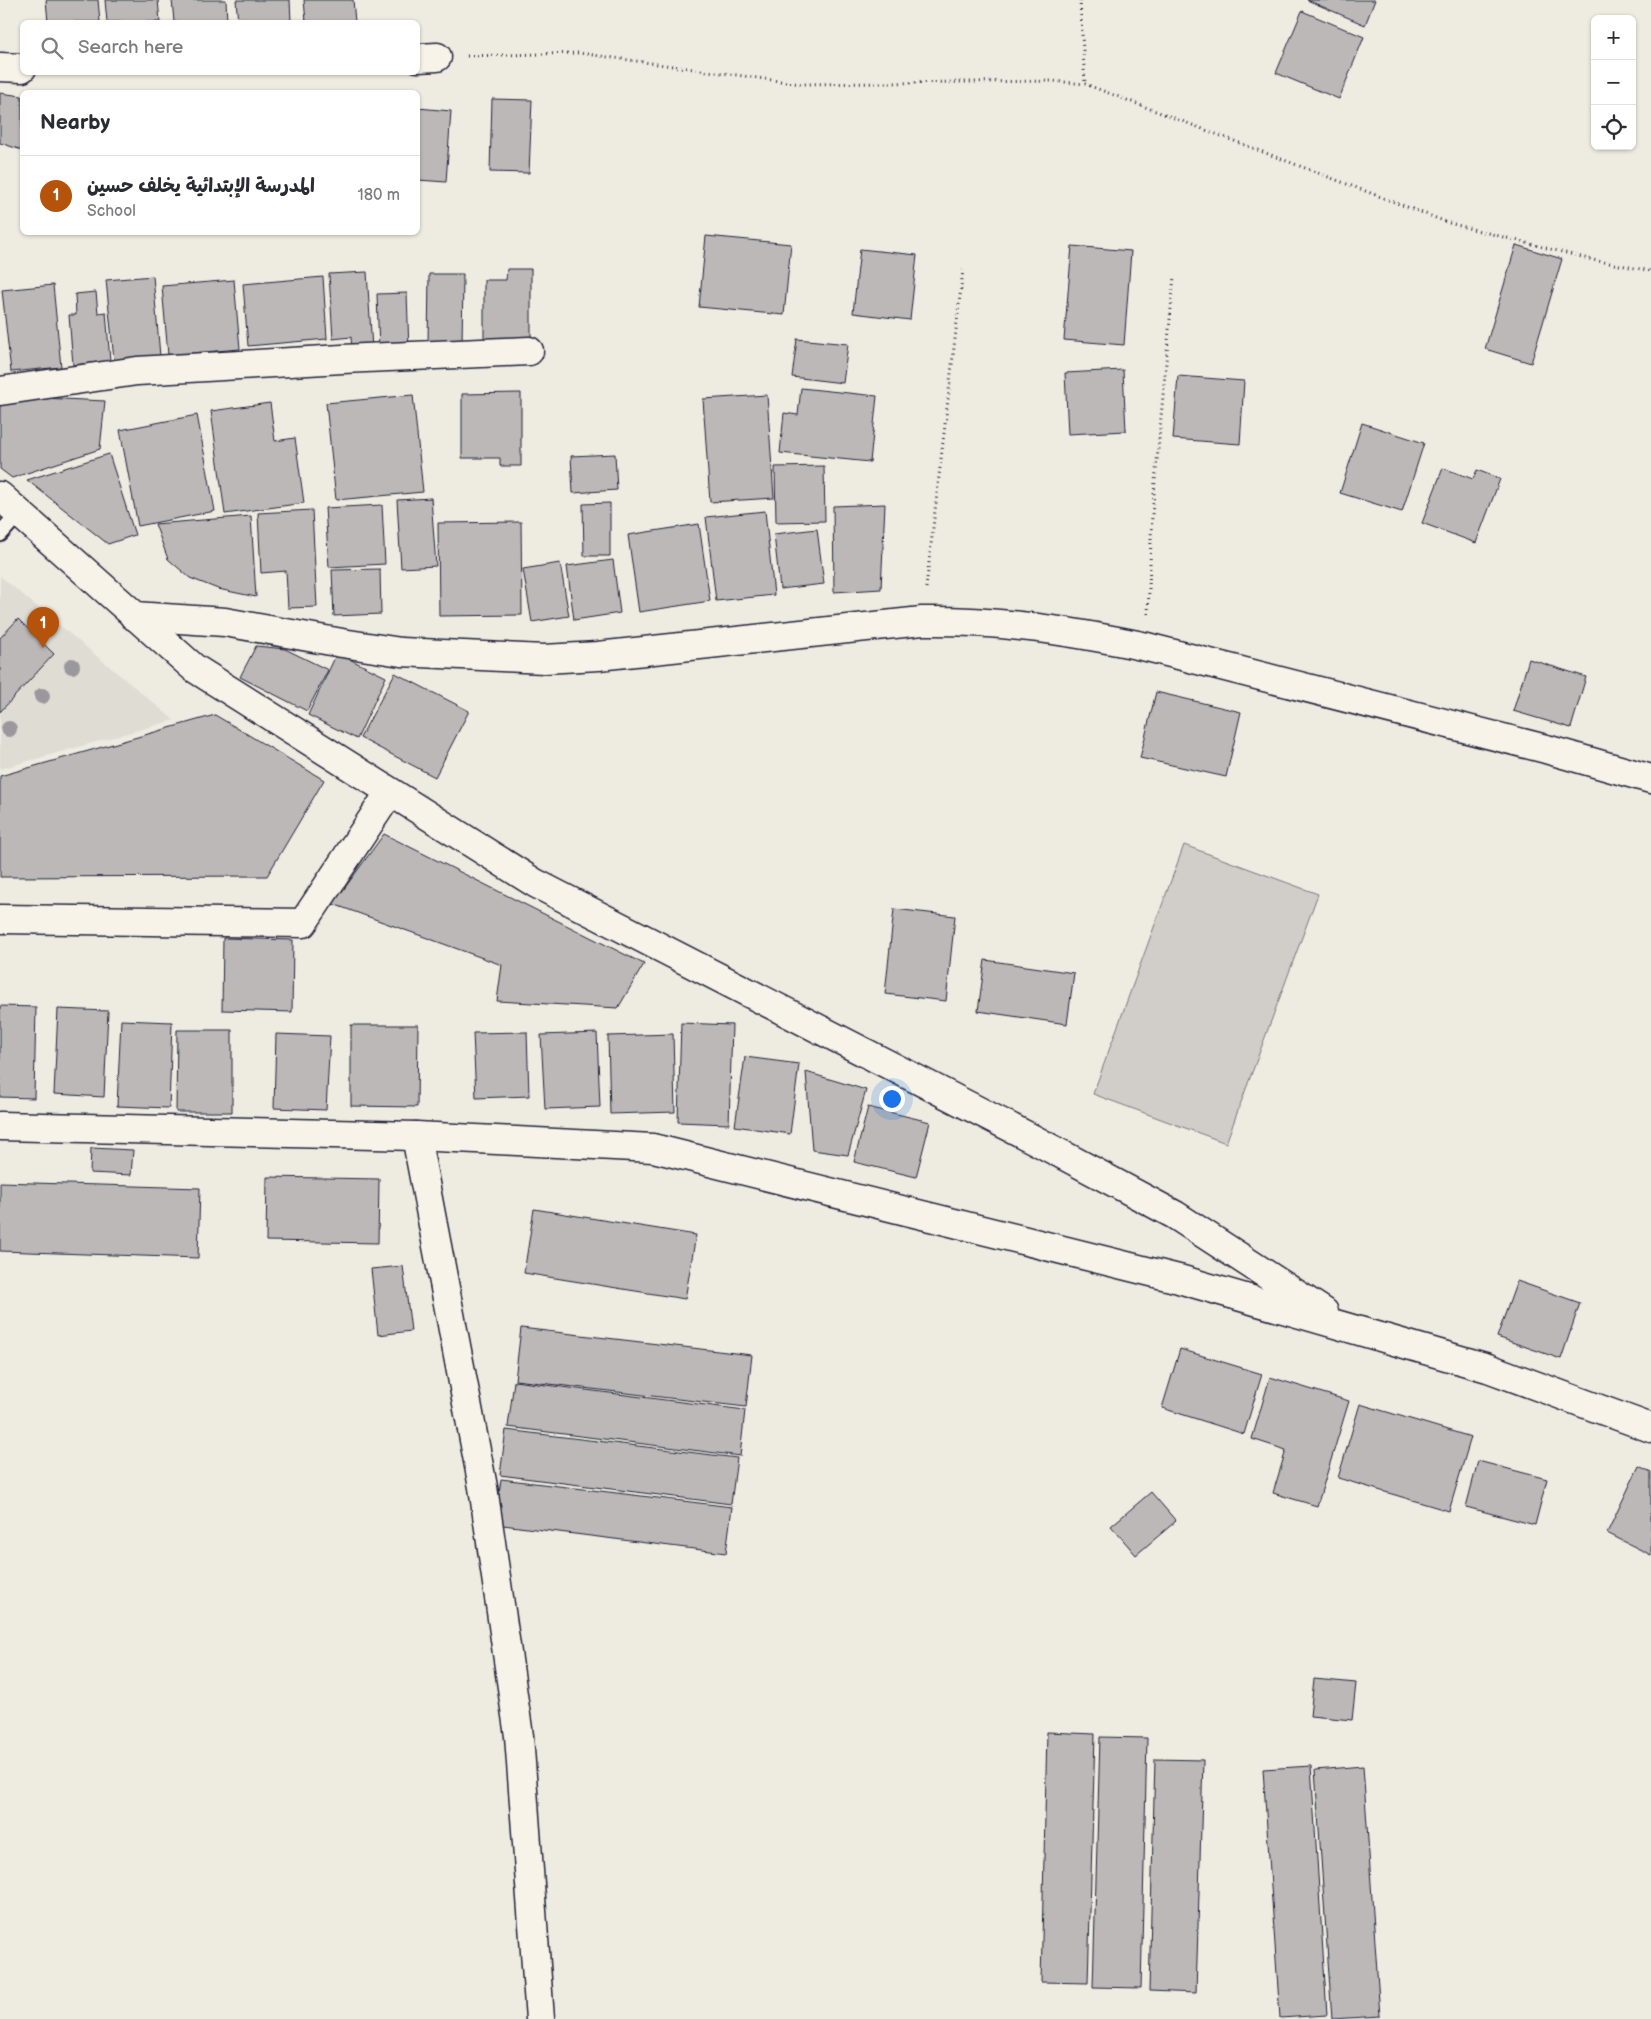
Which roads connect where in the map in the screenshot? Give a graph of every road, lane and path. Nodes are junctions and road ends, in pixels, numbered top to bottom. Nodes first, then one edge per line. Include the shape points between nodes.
1 (1080, 0) edge
2 (427, 57) edge
3 (0, 67) edge
4 (20, 68) edge
5 (1085, 84) junction
6 (963, 270) dead end
7 (1651, 271) edge
8 (1174, 276) dead end
9 (529, 351) dead end
10 (0, 391) edge
11 (10, 505) edge
12 (0, 534) edge
13 (134, 616) junction
14 (922, 621) junction
15 (1147, 647) junction
16 (1651, 779) edge
17 (390, 792) junction
18 (0, 919) edge
19 (0, 1126) edge
20 (416, 1136) junction
21 (1348, 1328) junction
22 (1651, 1428) edge
23 (540, 2019) edge

1 - 5 path
2 - 5 path via 579,53 801,84 1053,81
3 - 4 street
5 - 7 path via 1449,223
6 - 14 path
8 - 15 path via 1152,515
9 - 10 street via 137,371
11 - 12 lane
11 - 13 street
13 - 14 street via 225,622 401,652 544,659
13 - 17 street via 194,668
14 - 15 street via 971,621 1030,627 1092,635
15 - 16 street via 1537,746
17 - 18 street via 303,922
17 - 21 street via 535,884 1175,1215
19 - 20 street
20 - 21 street via 653,1148 1178,1279
20 - 23 street via 482,1487 519,1736
21 - 22 street via 1488,1368

